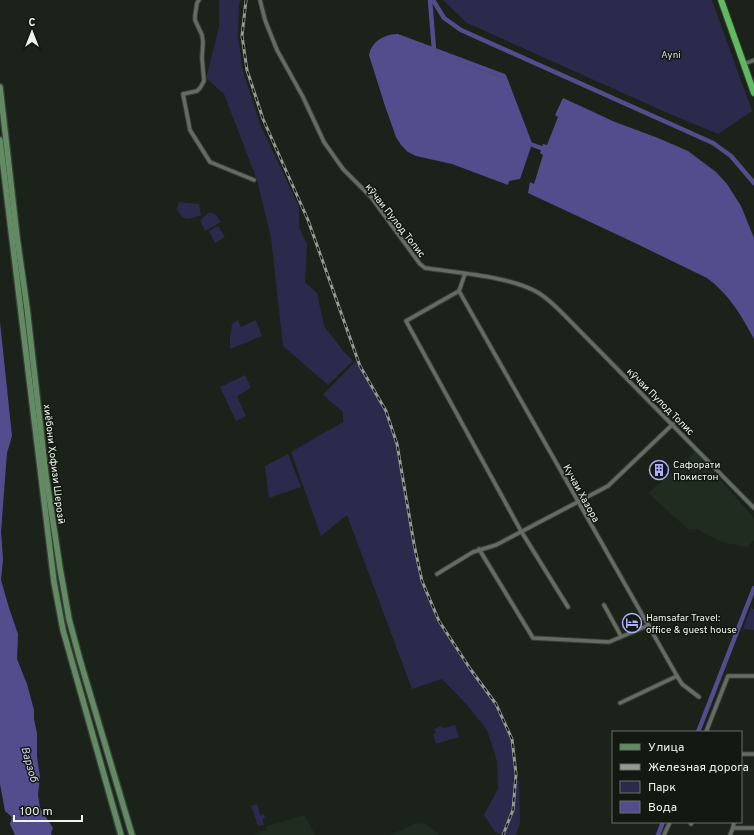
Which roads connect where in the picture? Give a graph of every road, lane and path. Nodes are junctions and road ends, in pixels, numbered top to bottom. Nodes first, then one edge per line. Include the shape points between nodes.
1 (199, 0) edge
2 (260, 0) edge
3 (721, 0) edge
4 (754, 60) edge
5 (744, 64) junction
6 (0, 87) edge
7 (754, 93) edge
8 (0, 140) edge
9 (254, 180) dead end
10 (465, 274) junction
11 (459, 291) junction
12 (673, 424) junction
13 (578, 502) junction
14 (754, 508) edge
15 (522, 531) junction
16 (479, 549) junction
17 (437, 574) dead end
18 (604, 605) dead end
19 (568, 607) dead end
20 (649, 625) junction
21 (621, 636) junction
22 (677, 676) junction
23 (754, 676) edge
24 (699, 698) dead end
25 (620, 703) dead end
26 (706, 731) edge
27 (742, 754) edge
28 (754, 754) edge
29 (670, 823) edge
30 (734, 823) edge
31 (733, 828) junction
32 (754, 828) edge
33 (121, 835) edge
34 (132, 835) edge
35 (664, 835) edge
36 (730, 835) edge

1 - 9 street via 195,20 202,35 204,81 197,91 183,94 190,130 210,162
2 - 10 street, кӯчаи Пулод Толис via 276,50 303,97 324,142 343,169 371,197 420,264 425,268
3 - 5 highway
4 - 5 street
5 - 7 highway
6 - 34 main road, хиёбони Ҳофизи Шерозӣ via 46,476 69,619
8 - 33 main road, хиёбони Ҳофизи Шерозӣ via 55,588 63,630
10 - 11 street
10 - 12 street, кӯчаи Пулод Толис via 520,285 543,296
11 - 13 street, Кучаи Хазора
11 - 15 street via 406,321
12 - 13 street via 608,486
12 - 14 street, кӯчаи Пулод Толис
13 - 15 street
13 - 20 street, Кучаи Хазора
15 - 16 street via 496,545
15 - 19 street
16 - 17 street
16 - 21 street via 533,638 609,642
18 - 21 street
20 - 21 street
20 - 22 street, Кучаи Хазора
22 - 24 street, Кучаи Хазора via 682,684
22 - 25 street
23 - 26 street via 728,676
27 - 28 street
29 - 35 street
30 - 31 street
31 - 32 street
31 - 36 street

